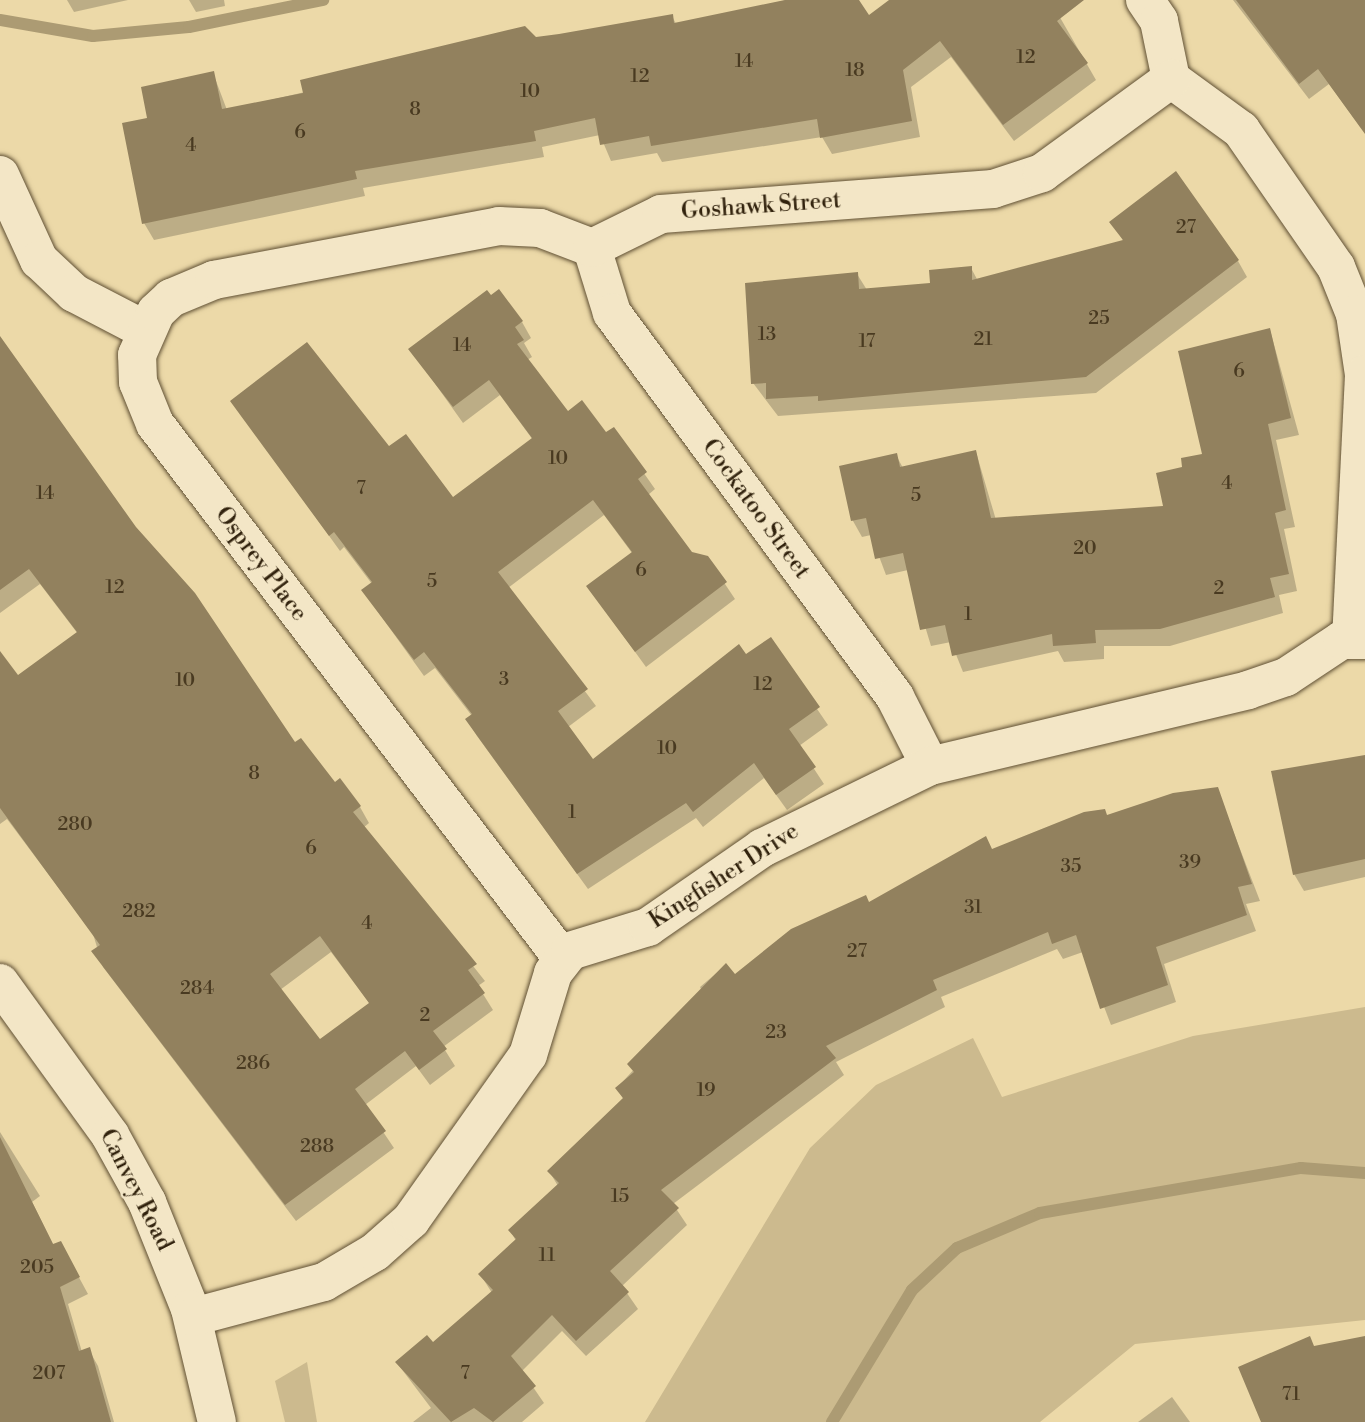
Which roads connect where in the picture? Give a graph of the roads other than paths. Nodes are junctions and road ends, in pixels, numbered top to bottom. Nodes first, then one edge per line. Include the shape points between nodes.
1 (1145, 0) edge
2 (1171, 79) junction
3 (0, 175) edge
4 (592, 248) junction
5 (145, 330) junction
6 (1358, 639) edge
7 (930, 766) junction
8 (562, 957) junction
9 (0, 983) edge
10 (193, 1317) junction
11 (217, 1422) edge

1 - 2 street via 1159,21
2 - 4 street, Goshawk Street via 1066,157 1018,182 972,192 661,214
2 - 6 street via 1241,130 1336,267 1355,314 1364,375
3 - 5 street via 39,260 74,293
4 - 5 street via 540,228 499,226 214,280 171,298
4 - 7 street, Cockatoo Street via 612,313 895,697
5 - 8 street, Osprey Place via 138,382 155,424
6 - 7 street, Kingfisher Drive via 1270,684
7 - 8 street, Kingfisher Drive via 762,848 648,927
8 - 10 street via 528,1055 411,1220 358,1264 316,1285
9 - 10 street, Canvey Road via 116,1145 163,1237
10 - 11 street, Canvey Road

